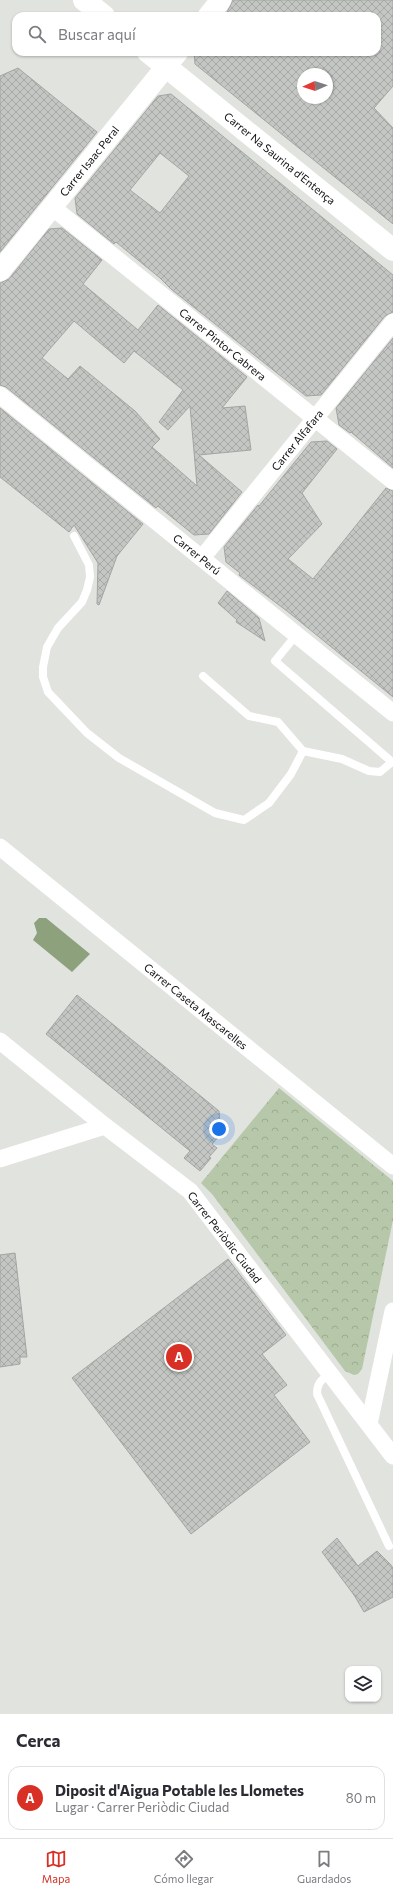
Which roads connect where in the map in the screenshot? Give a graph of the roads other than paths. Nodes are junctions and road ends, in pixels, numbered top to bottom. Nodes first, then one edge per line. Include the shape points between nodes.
1 (84, 0) edge
2 (221, 0) edge
3 (99, 12) edge
4 (211, 12) edge
5 (162, 56) edge
6 (172, 59) edge
7 (52, 207) junction
8 (393, 250) edge
9 (0, 271) edge
10 (393, 322) edge
11 (0, 395) edge
12 (315, 418) junction
13 (393, 481) edge
14 (74, 536) dead end
15 (202, 558) junction
16 (297, 634) junction
17 (203, 676) dead end
18 (393, 713) edge
19 (303, 751) junction
20 (0, 847) edge
21 (0, 1041) edge
22 (105, 1126) junction
23 (0, 1159) edge
24 (393, 1166) edge
25 (393, 1311) edge
26 (330, 1373) junction
27 (369, 1424) junction
28 (393, 1456) edge
29 (389, 1546) dead end

1 - 3 main road
2 - 4 street
5 - 6 main road, Carrer Na Saurina d'Entença
6 - 7 street, Carrer Isaac Peral
6 - 8 main road, Carrer Na Saurina d'Entença
7 - 9 street, Carrer Isaac Peral
7 - 12 street, Carrer Pintor Cabrera
10 - 12 street, Carrer Alfafara
11 - 15 street, Carrer Perú
12 - 13 street, Carrer Pintor Cabrera
12 - 15 street, Carrer Alfafara
14 - 19 lane via 89,565 90,577 82,602 58,628 48,647 44,657 43,677 48,692 87,733 119,758 215,813 244,820 269,803 291,774
15 - 16 street, Carrer Perú
16 - 18 street, Carrer Perú
16 - 19 lane via 275,661 392,762 380,772 369,771 342,759
17 - 19 lane via 249,716 278,722
20 - 24 street, Carrer Caseta Mascarelles
21 - 22 street, Carrer Periòdic Ciudad
22 - 23 street
22 - 26 street, Carrer Periòdic Ciudad via 190,1191
25 - 27 street
26 - 27 street, Carrer Periòdic Ciudad
26 - 29 lane via 320,1381 317,1394
27 - 28 street, Carrer Periòdic Ciudad

